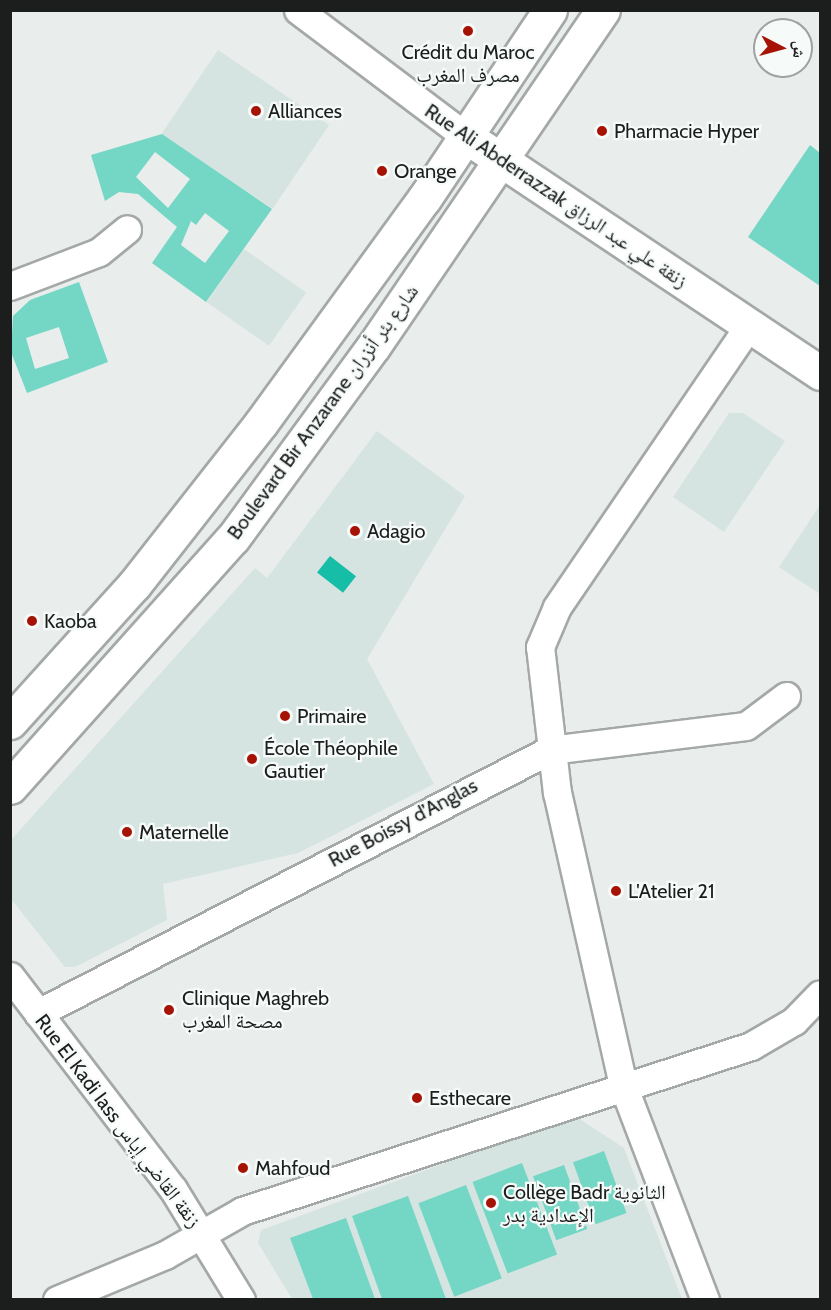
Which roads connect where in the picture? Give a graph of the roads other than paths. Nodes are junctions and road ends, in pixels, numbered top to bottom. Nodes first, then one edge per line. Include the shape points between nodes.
1 (298, 10) edge
2 (550, 10) edge
3 (603, 10) edge
4 (465, 136) junction
5 (500, 160) junction
6 (127, 229) dead end
7 (10, 286) edge
8 (749, 326) junction
9 (820, 373) edge
10 (786, 696) dead end
11 (10, 722) edge
12 (549, 750) junction
13 (10, 787) edge
14 (10, 976) edge
15 (820, 994) edge
16 (38, 1013) junction
17 (623, 1085) junction
18 (201, 1232) junction
19 (57, 1299) edge
20 (241, 1299) edge
21 (705, 1299) edge

1 - 4 street, Rue Ali Abderrazzak زنقة علي عبد الرزاق
2 - 4 main road, Boulevard Bir Anzarane شارع بئر أنزران
3 - 5 main road, Boulevard Bir Anzarane شارع بئر أنزران
4 - 5 main road, Rue Ali Abderrazzak زنقة علي عبد الرزاق
4 - 11 main road, Boulevard Bir Anzarane شارع بئر أنزران via 334,327 180,530
5 - 8 main road, Rue Ali Abderrazzak زنقة علي عبد الرزاق
5 - 13 main road, Boulevard Bir Anzarane شارع بئر أنزران via 233,538
6 - 7 street via 99,252
8 - 9 main road, Rue Ali Abderrazzak زنقة علي عبد الرزاق
8 - 12 street via 545,627 540,647
10 - 12 street, Rue Boissy d’Anglas via 746,726
12 - 16 street, Rue Boissy d’Anglas
12 - 17 street
14 - 16 street, Rue El Kadi Iass زنقة القاضي إياس
15 - 17 street via 794,1021 759,1043
16 - 18 street, Rue El Kadi Iass زنقة القاضي إياس
17 - 18 street via 242,1211
17 - 21 street
18 - 19 street via 165,1255
18 - 20 street, Rue El Kadi Iass زنقة القاضي إياس

